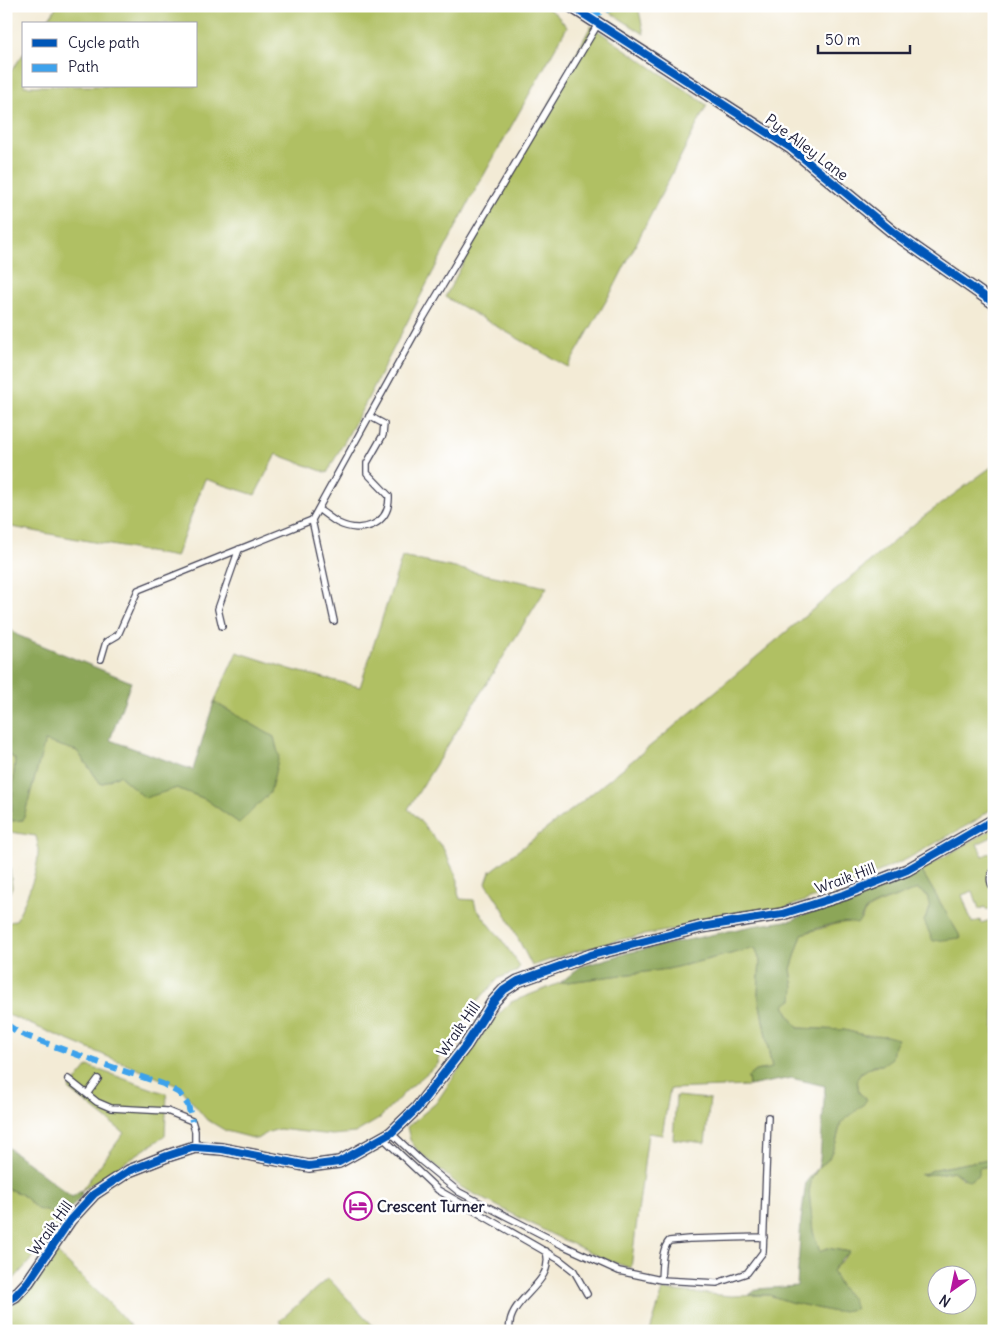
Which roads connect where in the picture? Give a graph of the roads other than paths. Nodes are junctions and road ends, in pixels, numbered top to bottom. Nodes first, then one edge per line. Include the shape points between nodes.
1 (571, 6) edge
2 (598, 24) junction
3 (994, 303) edge
4 (369, 416) junction
5 (318, 508) junction
6 (312, 520) junction
7 (239, 549) junction
8 (334, 621) dead end
9 (222, 626) dead end
10 (101, 659) dead end
11 (994, 820) edge
12 (994, 869) edge
13 (994, 889) edge
14 (68, 1079) dead end
15 (98, 1080) dead end
16 (87, 1094) junction
17 (768, 1117) dead end
18 (387, 1136) junction
19 (195, 1147) junction
20 (764, 1237) junction
21 (546, 1251) junction
22 (661, 1280) junction
23 (587, 1294) dead end
24 (6, 1301) edge
25 (510, 1331) edge

1 - 2 street, Pye Alley Lane
2 - 3 street, Pye Alley Lane via 791,148 894,233
2 - 4 lane
4 - 5 lane
4 - 5 lane via 384,424 383,435 366,463 367,473 389,496 388,509 381,520 360,528 337,522
5 - 6 lane
6 - 7 lane
6 - 8 lane
7 - 9 lane via 218,609
7 - 10 lane via 138,590 118,635 106,642
11 - 18 street, Wraik Hill via 907,870 846,894 782,914 701,928 591,955 518,981 493,1002 466,1045 417,1108
12 - 13 lane via 990,875
14 - 16 lane
15 - 16 lane
16 - 19 lane via 111,1108 167,1111 192,1121
17 - 20 lane
18 - 19 street, Wraik Hill via 339,1162 309,1166
18 - 21 lane via 438,1190
18 - 22 lane via 459,1192 562,1246 619,1271
19 - 24 street, Wraik Hill via 129,1172 94,1194 70,1220 28,1282
20 - 22 lane via 763,1252 747,1273 718,1283
20 - 22 lane via 669,1241
21 - 23 lane via 574,1271
21 - 25 lane via 548,1265 512,1313

